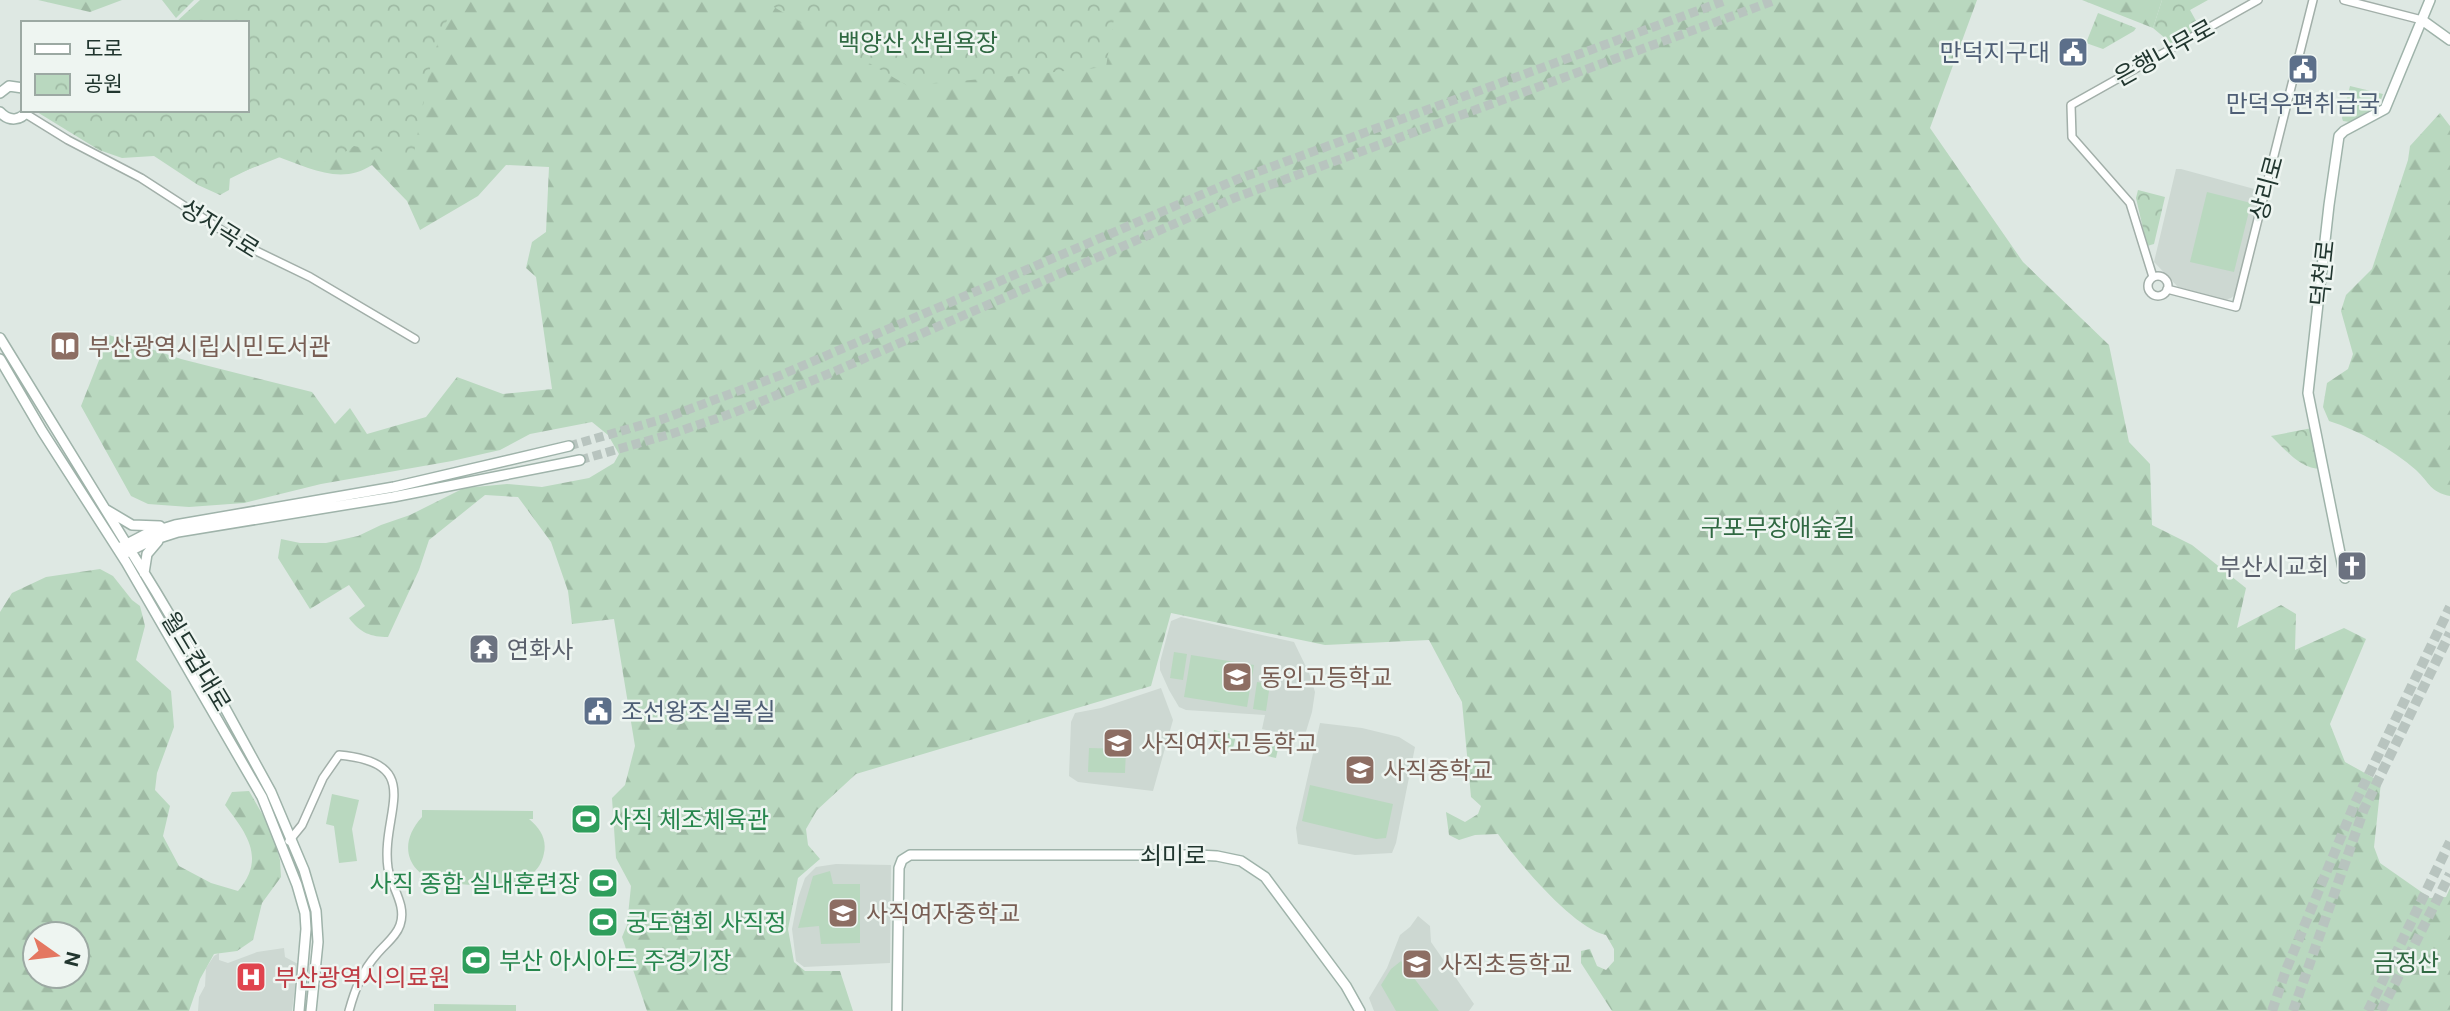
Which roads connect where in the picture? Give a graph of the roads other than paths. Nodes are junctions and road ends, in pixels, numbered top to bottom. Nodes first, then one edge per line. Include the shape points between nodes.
1 (2258, 0) edge
2 (2313, 0) edge
3 (2344, 0) edge
4 (2430, 0) edge
5 (2422, 20) junction
6 (2450, 40) edge
7 (21, 89) edge
8 (0, 93) edge
9 (27, 112) edge
10 (2, 118) edge
11 (2153, 277) junction
12 (2167, 289) junction
13 (0, 338) edge
14 (415, 339) dead end
15 (0, 359) edge
16 (569, 446) tunnel mouth
17 (580, 460) tunnel mouth
18 (102, 506) junction
19 (176, 525) junction
20 (163, 537) junction
21 (123, 550) junction
22 (144, 573) junction
23 (2345, 578) dead end
24 (291, 839) junction
25 (282, 846) junction
26 (299, 1011) edge
27 (312, 1011) edge
28 (349, 1011) edge
29 (897, 1011) edge
30 (1360, 1011) edge

1 - 11 street, 은행나무로 via 2071,105 2072,137 2130,203
2 - 12 street, 상리로 via 2236,307
3 - 5 street
4 - 5 main road, 덕천로
5 - 6 main road
5 - 23 main road, 덕천로 via 2385,109 2339,136 2329,205 2308,393
7 - 8 main road via 9,86
9 - 10 main road via 18,119
9 - 14 street, 성지곡로 via 246,246 310,277
11 - 12 street via 2165,280
11 - 12 street via 2148,285 2151,294 2160,296
13 - 18 main road, 월드컵대로
15 - 21 main road, 월드컵대로
16 - 19 main road via 394,487
17 - 20 main road
18 - 19 main road via 132,525
18 - 21 main road, 월드컵대로
19 - 21 main road
20 - 21 main road
20 - 22 main road via 147,554
21 - 22 main road, 월드컵대로
21 - 25 main road, 월드컵대로 via 262,797
22 - 24 main road, 월드컵대로 via 225,708
24 - 25 street
24 - 27 main road, 월드컵대로 via 312,894 318,926
24 - 28 street via 339,755 369,759 389,777 396,795 387,859 401,920 358,981
25 - 26 main road, 월드컵대로 via 301,898 306,929
29 - 30 main road, 쇠미로 via 899,868 910,855 1209,855 1241,861 1276,889

